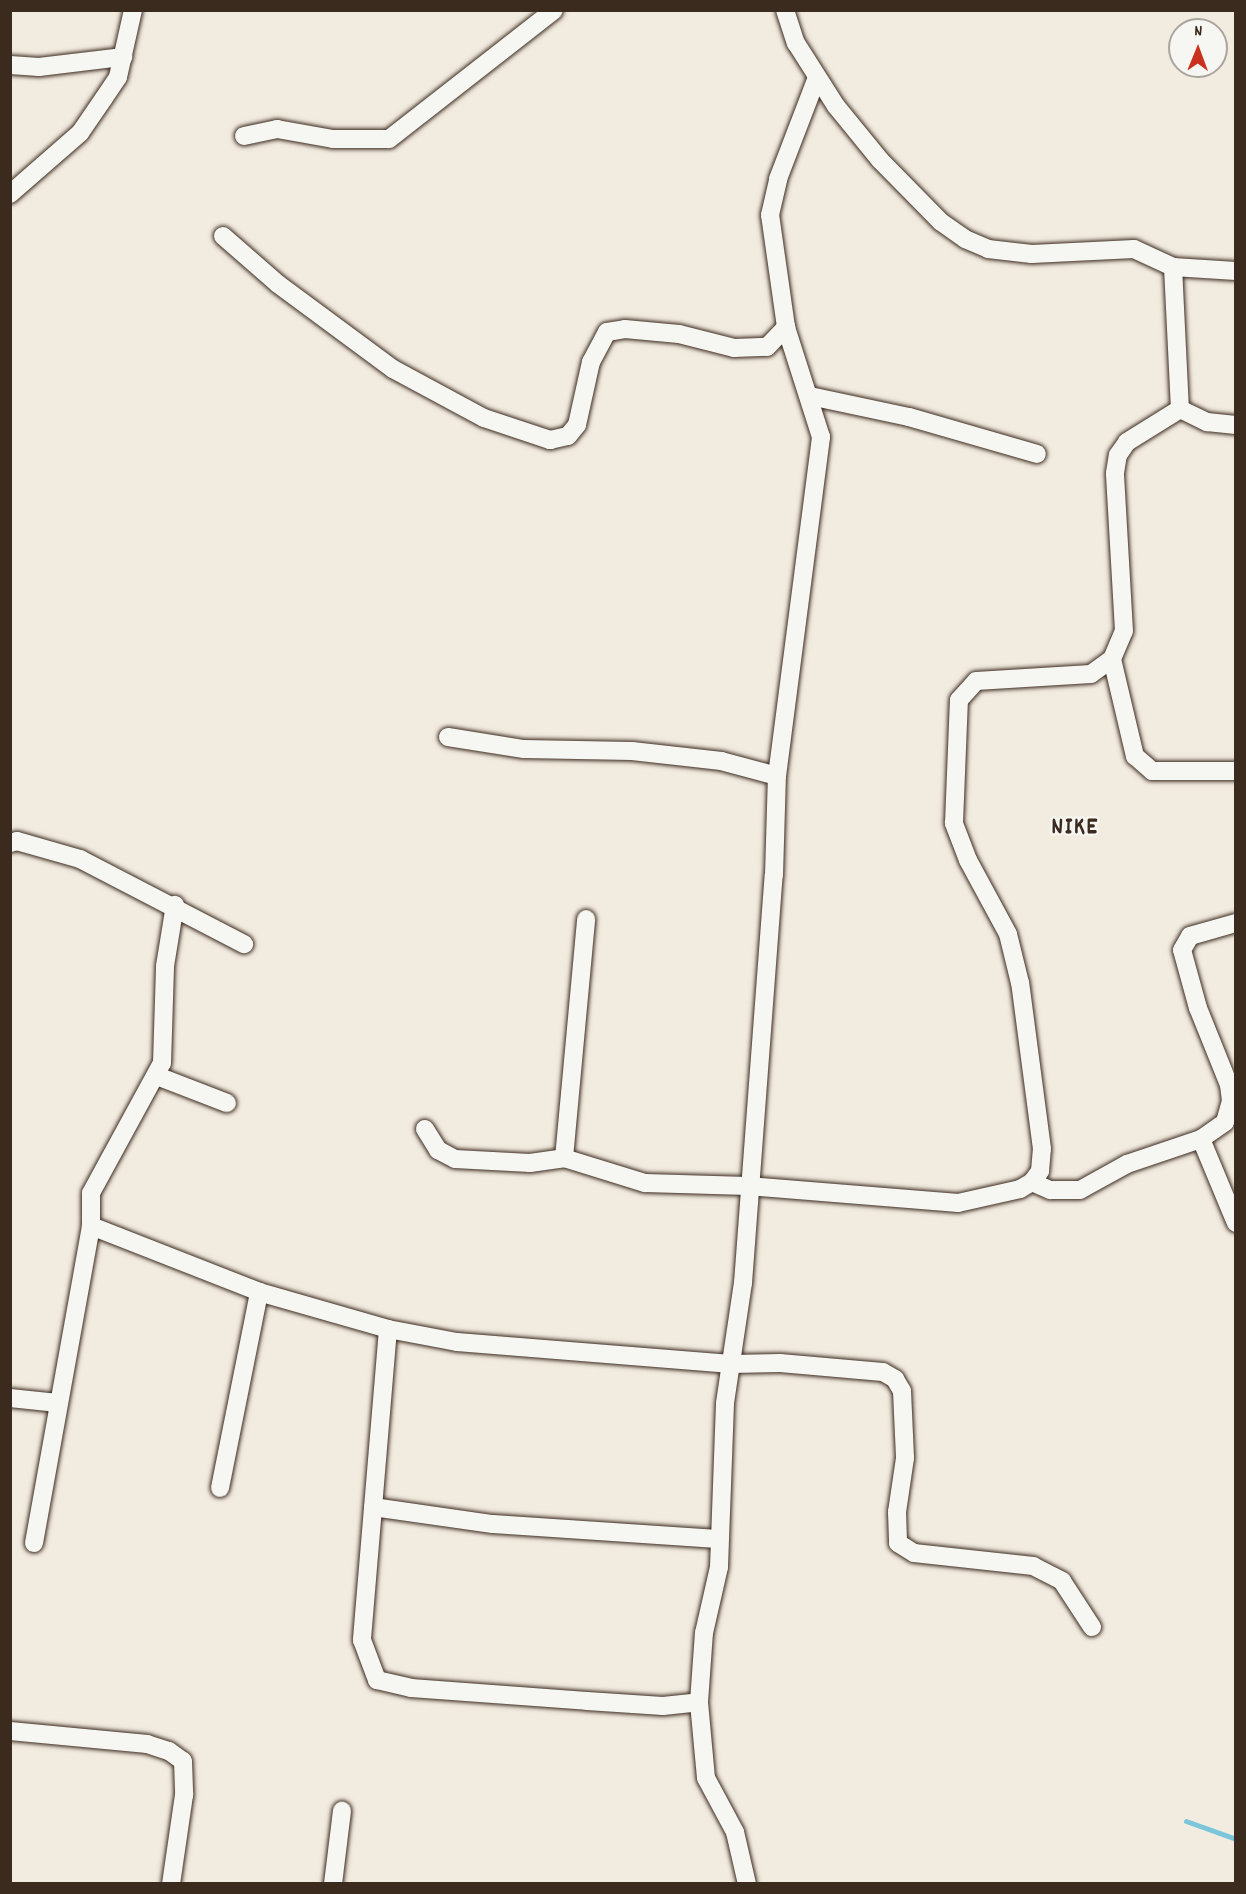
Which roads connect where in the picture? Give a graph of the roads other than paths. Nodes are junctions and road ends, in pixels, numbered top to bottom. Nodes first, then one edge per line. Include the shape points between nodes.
1 (133, 10) edge
2 (554, 10) edge
3 (785, 10) edge
4 (123, 57) junction
5 (10, 64) edge
6 (816, 80) junction
7 (244, 136) dead end
8 (10, 194) edge
9 (223, 236) dead end
10 (1173, 267) junction
11 (1236, 271) edge
12 (786, 327) junction
13 (810, 396) junction
14 (1180, 409) junction
15 (1236, 425) edge
16 (1037, 454) dead end
17 (1112, 659) junction
18 (448, 737) dead end
19 (1236, 771) edge
20 (777, 776) junction
21 (10, 843) edge
22 (175, 905) junction
23 (586, 919) dead end
24 (1236, 922) edge
25 (244, 944) dead end
26 (157, 1076) junction
27 (227, 1103) dead end
28 (425, 1130) dead end
29 (1201, 1138) junction
30 (564, 1158) junction
31 (1032, 1182) junction
32 (748, 1186) junction
33 (1236, 1223) edge
34 (91, 1226) junction
35 (259, 1292) junction
36 (388, 1329) junction
37 (730, 1364) junction
38 (10, 1398) edge
39 (58, 1403) junction
40 (220, 1488) dead end
41 (372, 1508) junction
42 (718, 1539) junction
43 (34, 1543) dead end
44 (1092, 1628) dead end
45 (699, 1702) junction
46 (10, 1731) edge
47 (342, 1811) dead end
48 (171, 1884) edge
49 (333, 1884) edge
50 (747, 1884) edge

1 - 4 street
2 - 7 street via 389,139 333,139 277,129
3 - 6 street via 796,43
4 - 5 street via 39,67
4 - 8 street via 118,77 80,133
6 - 10 street via 880,160 941,222 965,239 988,249 1032,254 1134,249
6 - 12 street via 778,179 770,215
9 - 12 street via 278,284 393,369 484,418 550,440 568,436 577,425 591,362 607,332 625,329 679,334 734,348 767,347
10 - 11 street
10 - 14 street
12 - 13 street
13 - 16 street via 909,417
13 - 20 street via 821,437
14 - 15 street via 1207,422
14 - 17 street via 1127,442 1118,455 1115,474 1124,631
17 - 19 street via 1135,756 1152,771
17 - 31 street via 1091,674 976,681 959,700 954,823 968,860 1008,934 1020,983 1042,1149 1040,1171
18 - 20 street via 524,749 632,751 721,761
20 - 32 street via 772,908
21 - 22 street via 17,841 80,859
22 - 25 street
22 - 26 street via 165,966 162,1063
23 - 30 street
24 - 29 street via 1190,936 1182,950 1231,1101 1225,1122
26 - 27 street
26 - 34 street via 92,1192
28 - 30 street via 438,1150 455,1159 530,1162
29 - 31 street via 1127,1164 1080,1190 1050,1190
29 - 33 street
30 - 32 street via 645,1183
31 - 32 street via 1020,1189 958,1203
32 - 37 street via 743,1282
34 - 35 street
34 - 39 street
35 - 36 street
35 - 40 street
36 - 37 street via 457,1342
36 - 41 street
37 - 42 street
37 - 44 street via 883,1372 895,1379 902,1391 905,1458 897,1512 898,1543 914,1554 1033,1566 1062,1581
38 - 39 street
39 - 43 street
41 - 42 street via 504,1525
41 - 45 street via 362,1641 377,1680 411,1688 587,1701 663,1706
42 - 45 street via 719,1567 704,1634
45 - 50 street via 706,1778 735,1832
46 - 48 street via 147,1744 169,1751 183,1761 184,1795
47 - 49 street

